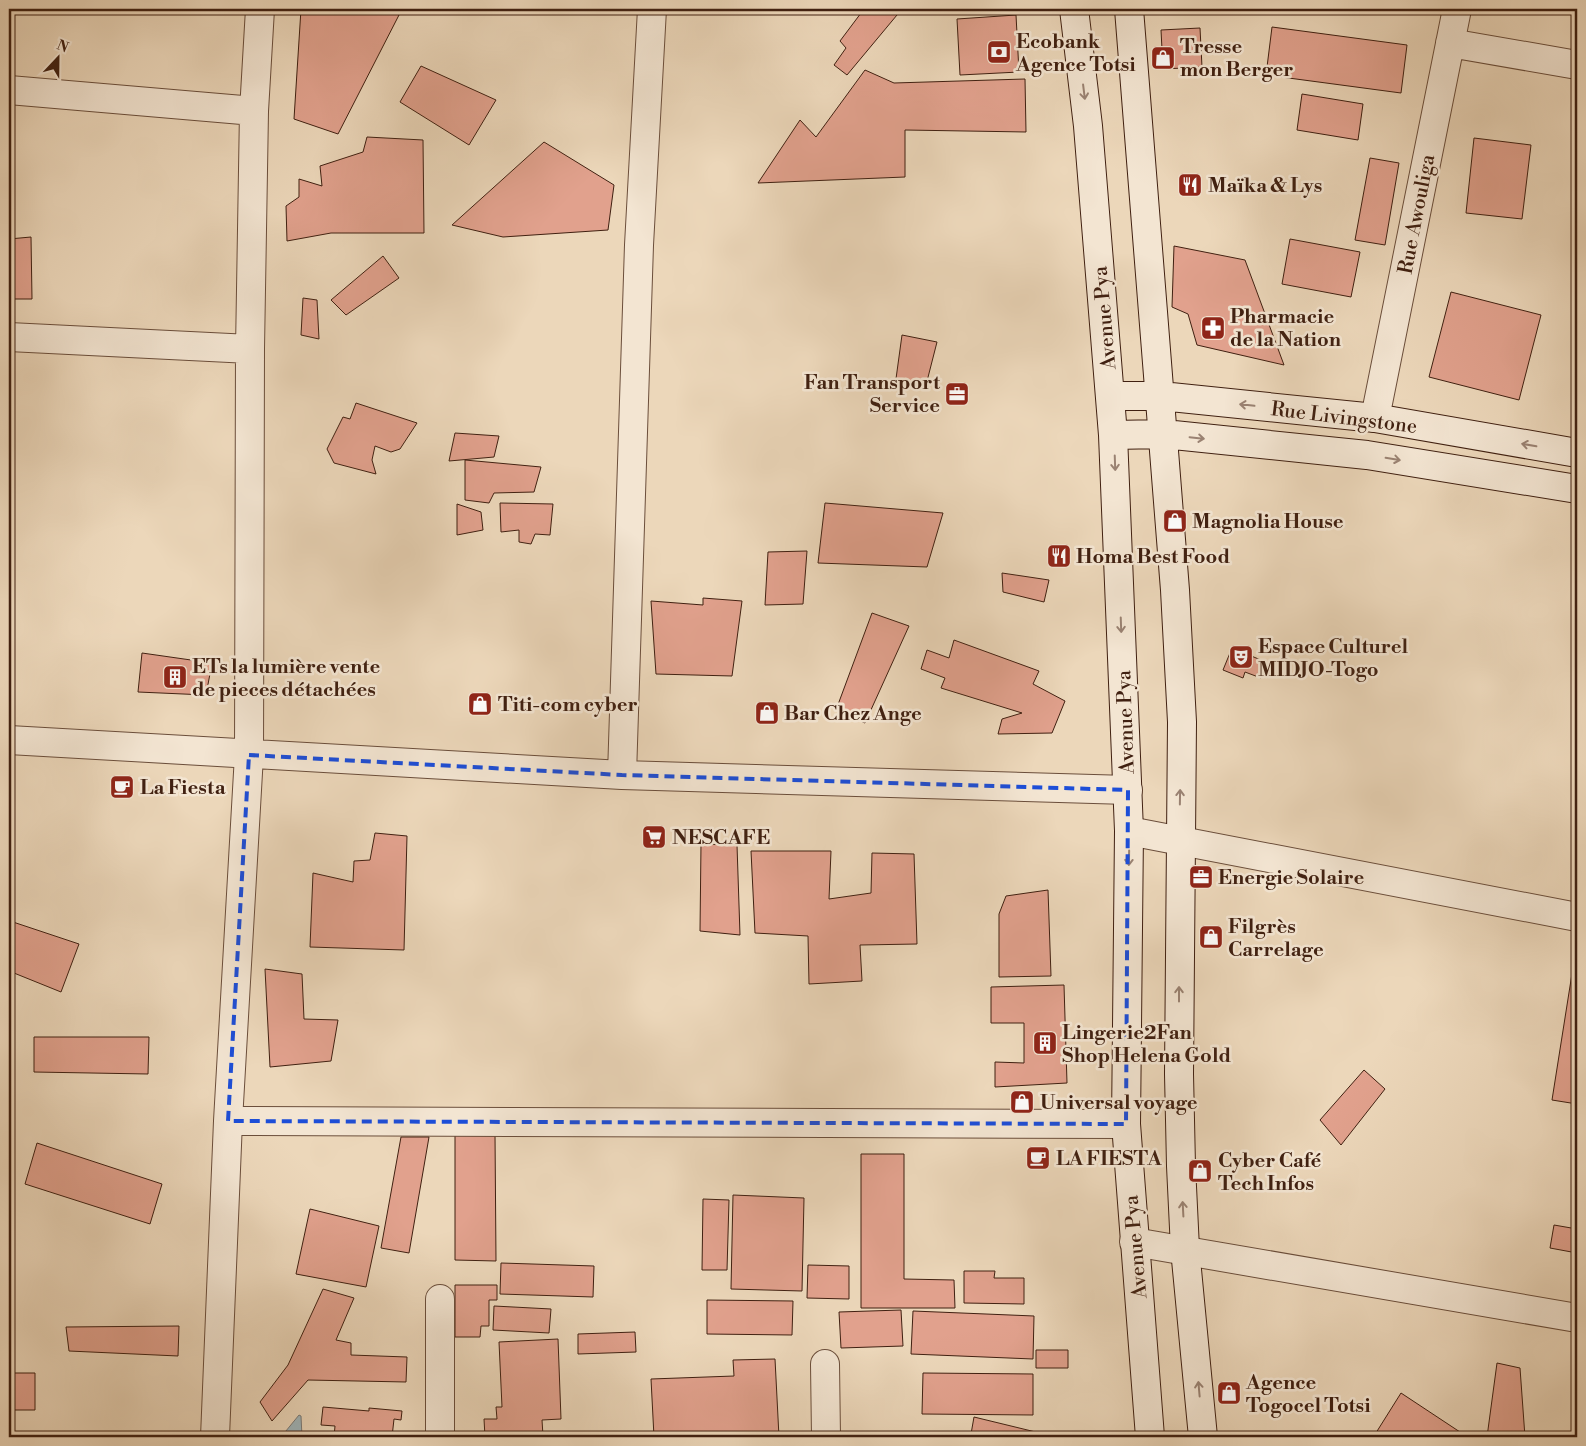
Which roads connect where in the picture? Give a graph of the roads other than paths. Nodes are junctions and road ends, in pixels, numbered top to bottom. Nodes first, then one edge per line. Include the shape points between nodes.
1 (260, 9) edge
2 (652, 9) edge
3 (1074, 9) edge
4 (1129, 9) edge
5 (1457, 9) edge
6 (1450, 42) junction
7 (1577, 65) edge
8 (9, 90) edge
9 (254, 111) junction
10 (9, 337) edge
11 (250, 349) junction
12 (1110, 396) junction
13 (1161, 396) junction
14 (1375, 418) junction
15 (1164, 434) junction
16 (1113, 435) junction
17 (1577, 453) edge
18 (1367, 455) junction
19 (1577, 489) edge
20 (9, 740) edge
21 (249, 755) junction
22 (622, 775) junction
23 (1128, 790) junction
24 (1129, 831) junction
25 (1180, 839) junction
26 (1577, 917) edge
27 (228, 1121) junction
28 (1126, 1124) junction
29 (1134, 1242) junction
30 (1185, 1249) junction
31 (440, 1299) dead end
32 (1577, 1318) edge
33 (825, 1364) dead end
34 (216, 1437) edge
35 (440, 1437) edge
36 (826, 1437) edge
37 (1150, 1437) edge
38 (1203, 1437) edge

1 - 9 street
2 - 22 street via 639,245
3 -> 12 street, Avenue Pya via 1088,126
4 - 13 street
5 - 6 street, Rue Awouliga
6 - 7 street
6 - 14 street, Rue Awouliga
8 - 9 street
9 - 11 street
10 - 11 street
11 - 21 street
12 - 13 street, Rue Livingstone
12 - 16 street, Avenue Pya
14 -> 13 street, Rue Livingstone
13 - 15 street
17 -> 14 street, Rue Livingstone
14 - 18 street, Rue Awouliga
15 - 16 street, Rue Livingstone
15 -> 18 street, Rue Livingstone
25 -> 15 street via 1182,722
16 -> 23 street, Avenue Pya
18 -> 19 street, Rue Livingstone
20 - 21 street
21 - 22 street
21 - 27 street
22 - 23 street
23 - 24 street, Avenue Pya
24 - 25 street
24 -> 28 street, Avenue Pya
25 - 26 street
30 -> 25 street via 1179,1074
27 - 28 street
27 - 34 street
28 - 29 street, Avenue Pya
29 - 30 street
29 - 37 street, Avenue Pya
30 - 32 street
38 -> 30 street
31 - 35 street
33 - 36 street

